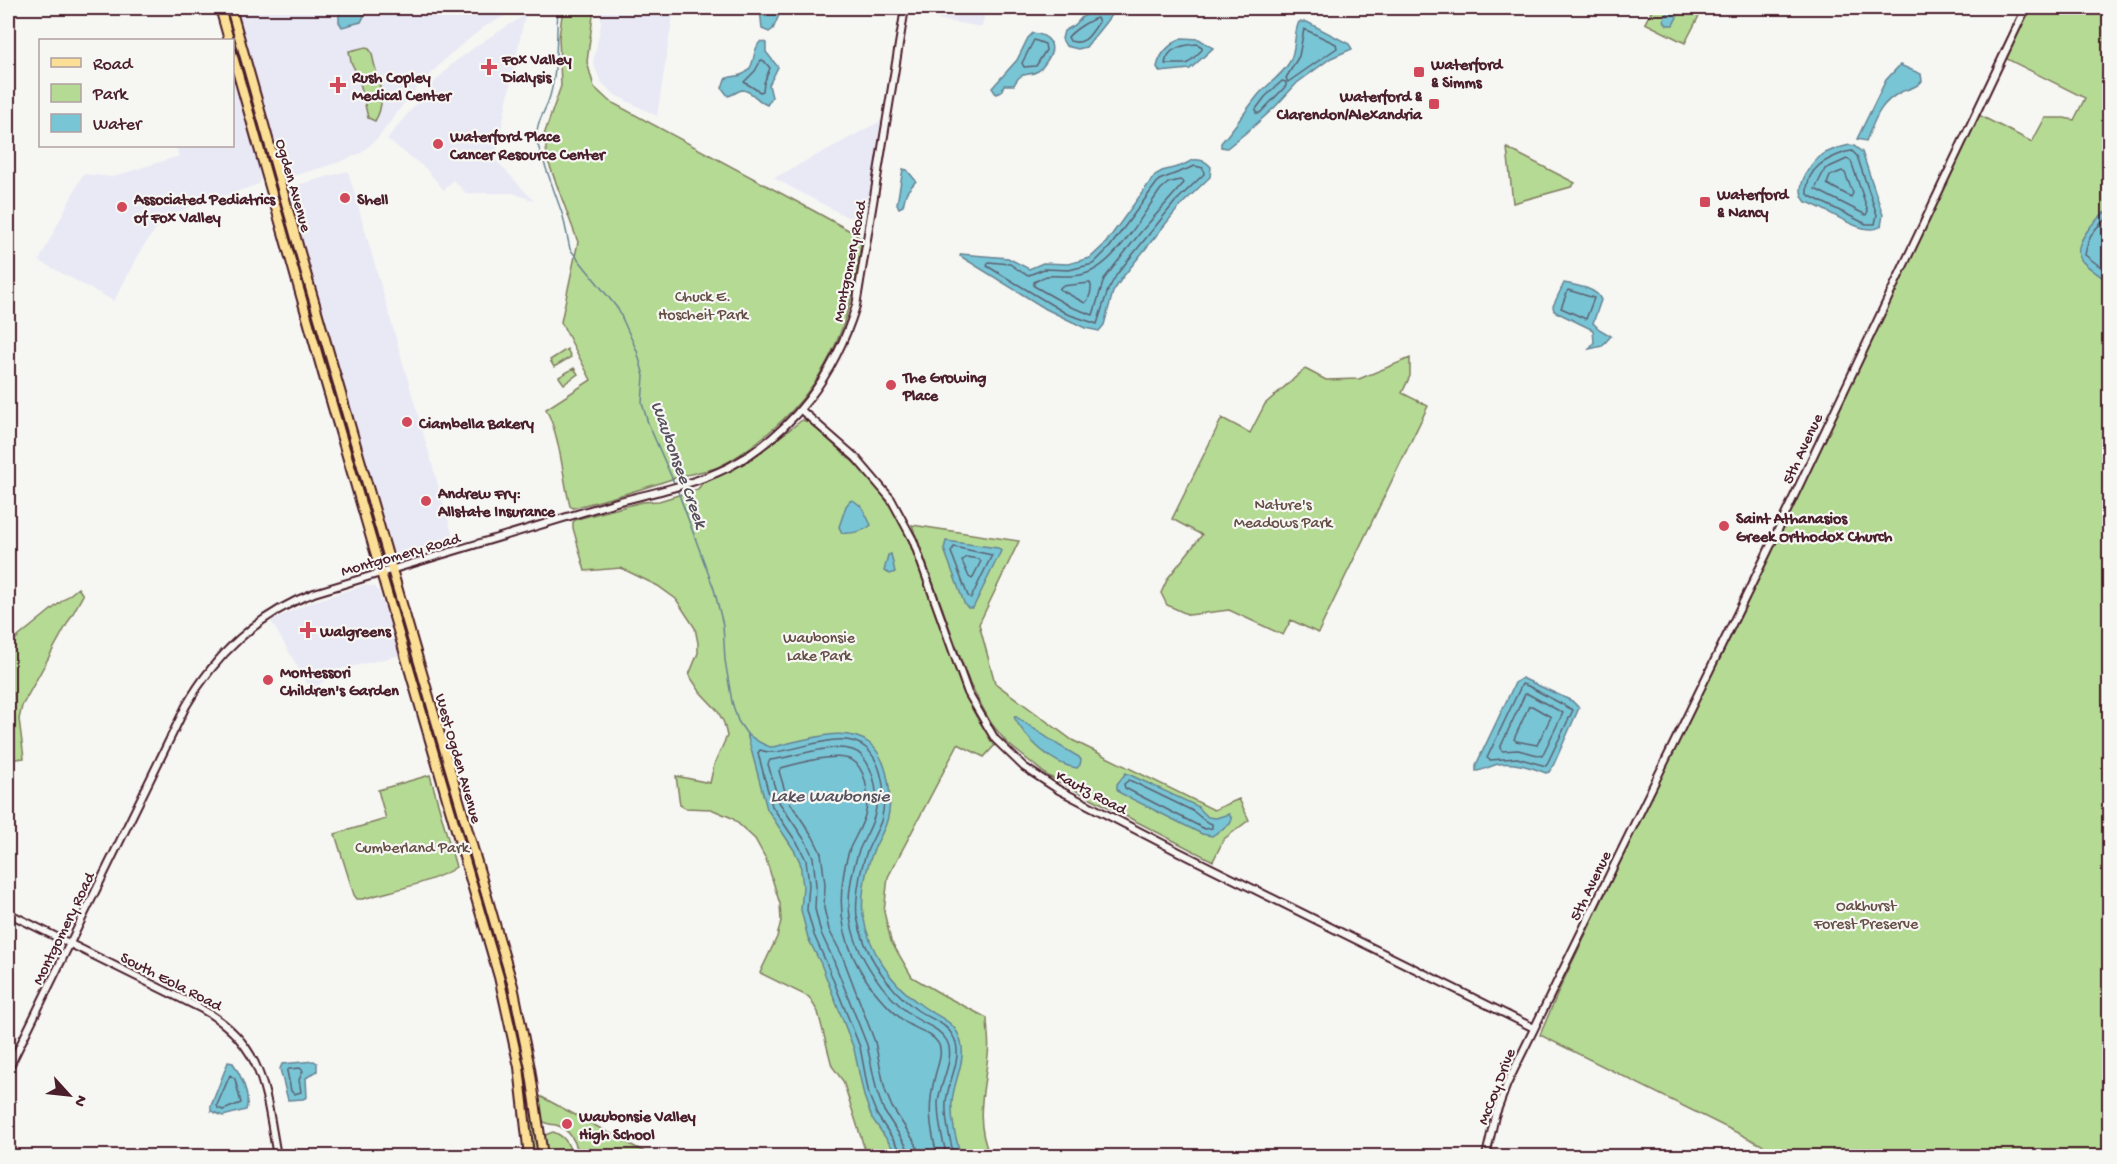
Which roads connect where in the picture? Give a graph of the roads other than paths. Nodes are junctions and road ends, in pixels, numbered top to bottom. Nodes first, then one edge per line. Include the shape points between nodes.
1 (220, 8) edge
2 (231, 8) edge
3 (905, 8) edge
4 (2026, 8) edge
5 (229, 39) edge
6 (234, 60) edge
7 (322, 370) junction
8 (334, 370) junction
9 (801, 410) junction
10 (392, 570) junction
11 (381, 573) junction
12 (8, 913) edge
13 (69, 943) junction
14 (1534, 1028) junction
15 (8, 1070) edge
16 (277, 1156) edge
17 (529, 1156) edge
18 (543, 1156) edge
19 (1486, 1156) edge

1 - 5 main road
2 - 8 main road, Ogden Avenue
3 - 9 street, Montgomery Road via 856,306 831,367
4 - 14 street, 5th Avenue via 1767,554
6 - 7 main road, Ogden Avenue
7 - 8 main road
7 - 11 main road, West Ogden Avenue
8 - 10 main road, West Ogden Avenue
9 - 10 street, Montgomery Road via 729,467 667,490
9 - 14 street, Kautz Road via 856,458 891,500 921,560 968,693 995,739 1024,767 1059,790 1169,847
10 - 11 street, Montgomery Road
10 - 18 main road, West Ogden Avenue via 513,986
11 - 13 street, Montgomery Road via 286,605 252,627 218,659 181,715
11 - 17 main road, West Ogden Avenue via 505,1000 519,1067
12 - 13 street, South Eola Road
13 - 15 street, Montgomery Road
13 - 16 street, South Eola Road via 200,1008 236,1034 261,1076
14 - 19 street, McCoy Drive via 1495,1116

